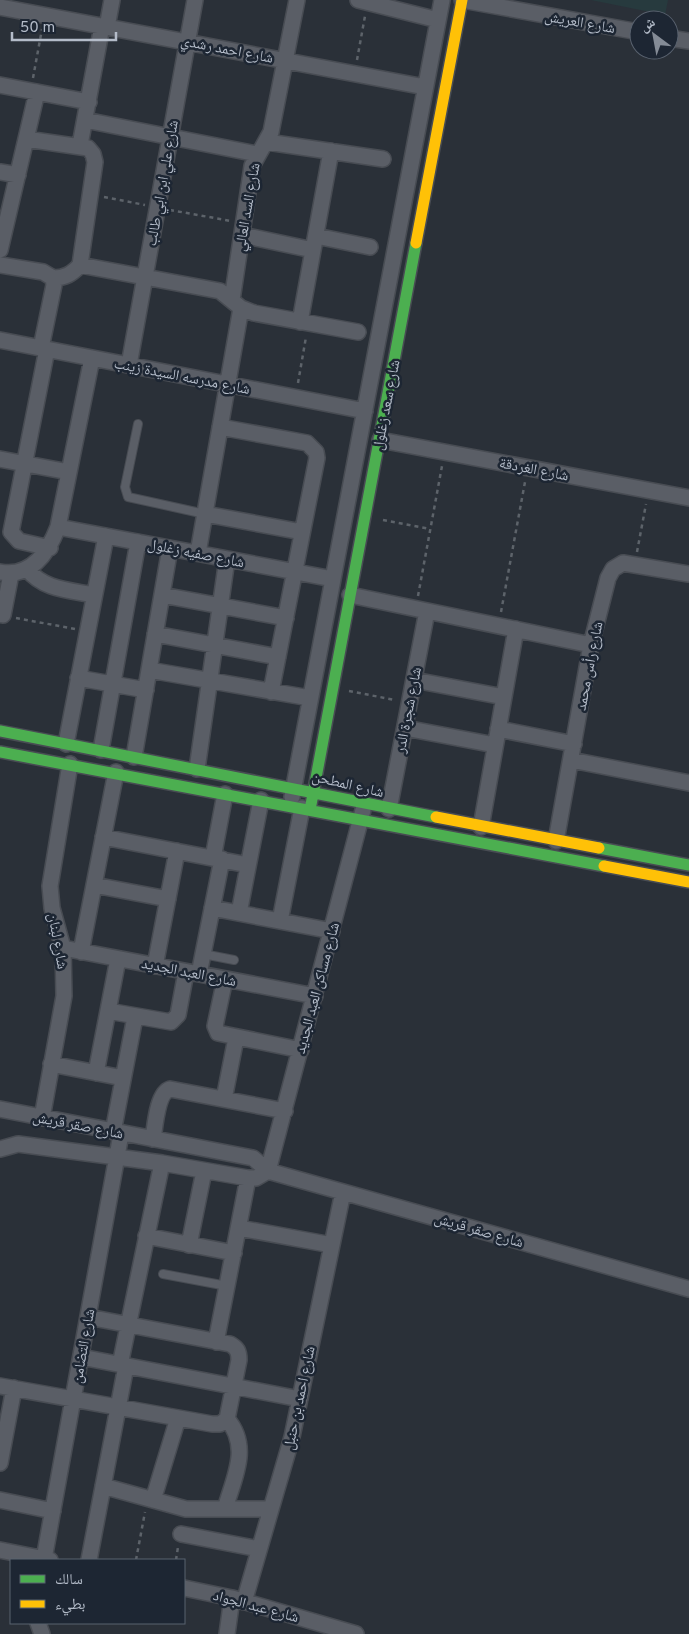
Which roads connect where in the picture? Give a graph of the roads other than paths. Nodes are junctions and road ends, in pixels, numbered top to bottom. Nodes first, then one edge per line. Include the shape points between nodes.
1 (112, 0) edge
2 (195, 0) edge
3 (297, 0) edge
4 (442, 0) edge
5 (462, 0) edge
6 (362, 1) edge
7 (0, 7) edge
8 (438, 20) junction
9 (105, 26) junction
10 (629, 30) edge
11 (188, 42) junction
12 (285, 60) junction
13 (0, 86) edge
14 (425, 87) junction
15 (34, 92) junction
16 (89, 102) junction
17 (85, 120) junction
18 (171, 137) junction
19 (26, 139) junction
20 (267, 142) junction
21 (80, 145) junction
22 (331, 152) junction
23 (257, 154) junction
24 (383, 159) dead end
25 (0, 172) edge
26 (18, 175) junction
27 (242, 236) junction
28 (314, 243) junction
29 (370, 247) dead end
30 (0, 250) edge
31 (0, 265) edge
32 (80, 265) junction
33 (145, 277) junction
34 (53, 278) junction
35 (236, 304) junction
36 (304, 322) junction
37 (358, 332) dead end
38 (0, 340) edge
39 (44, 349) junction
40 (92, 358) junction
41 (129, 365) junction
42 (228, 384) junction
43 (364, 411) junction
44 (138, 424) dead end
45 (220, 427) junction
46 (380, 440) junction
47 (0, 459) edge
48 (24, 463) junction
49 (69, 472) junction
50 (689, 498) edge
51 (205, 514) junction
52 (58, 527) junction
53 (302, 532) junction
54 (106, 536) junction
55 (138, 542) junction
56 (50, 548) junction
57 (170, 548) junction
58 (198, 553) junction
59 (227, 559) junction
60 (27, 569) junction
61 (294, 572) junction
62 (6, 573) edge
63 (689, 574) edge
64 (333, 579) junction
65 (94, 595) junction
66 (162, 595) junction
67 (350, 595) junction
68 (220, 606) junction
69 (422, 610) junction
70 (3, 616) road end
71 (286, 618) junction
72 (516, 629) junction
73 (155, 634) junction
74 (215, 645) junction
75 (591, 645) junction
76 (278, 657) junction
77 (149, 670) junction
78 (78, 678) junction
79 (414, 680) junction
80 (210, 681) junction
81 (112, 684) junction
82 (146, 690) junction
83 (271, 692) junction
84 (504, 697) junction
85 (310, 698) junction
86 (405, 728) junction
87 (498, 729) junction
88 (0, 731) edge
89 (66, 744) junction
90 (574, 744) junction
91 (495, 745) junction
92 (101, 750) junction
93 (0, 752) edge
94 (134, 757) junction
95 (571, 760) junction
96 (70, 764) junction
97 (197, 769) junction
98 (116, 772) junction
99 (689, 783) edge
100 (294, 788) junction
101 (314, 791) junction
102 (225, 794) junction
103 (261, 800) junction
104 (365, 804) junction
105 (301, 808) junction
106 (389, 809) junction
107 (361, 820) junction
108 (481, 827) junction
109 (103, 837) junction
110 (556, 841) junction
111 (177, 851) junction
112 (217, 859) junction
113 (248, 865) junction
114 (689, 865) edge
115 (689, 882) edge
116 (94, 885) junction
117 (168, 899) junction
118 (212, 908) junction
119 (239, 913) junction
120 (280, 921) junction
121 (332, 931) junction
122 (63, 948) junction
123 (80, 952) junction
124 (203, 954) junction
125 (118, 959) junction
126 (234, 960) dead end
127 (155, 966) junction
128 (193, 973) junction
129 (225, 979) junction
130 (315, 996) junction
131 (108, 1012) junction
132 (135, 1017) junction
133 (236, 1038) junction
134 (300, 1050) junction
135 (51, 1064) junction
136 (96, 1072) junction
137 (123, 1078) junction
138 (224, 1099) junction
139 (0, 1109) edge
140 (285, 1111) junction
141 (42, 1118) junction
142 (117, 1133) junction
143 (153, 1139) junction
144 (0, 1149) edge
145 (117, 1157) junction
146 (162, 1163) junction
147 (204, 1171) junction
148 (268, 1172) junction
149 (248, 1178) junction
150 (343, 1192) junction
151 (239, 1228) junction
152 (146, 1236) junction
153 (189, 1244) junction
154 (332, 1245) junction
155 (234, 1253) junction
156 (163, 1274) dead end
157 (227, 1286) junction
158 (689, 1288) edge
159 (88, 1317) junction
160 (128, 1325) junction
161 (216, 1342) junction
162 (81, 1357) junction
163 (123, 1365) junction
164 (234, 1386) junction
165 (7, 1387) edge
166 (74, 1398) junction
167 (300, 1399) junction
168 (118, 1406) junction
169 (178, 1418) junction
170 (226, 1419) junction
171 (0, 1463) edge
172 (103, 1486) junction
173 (150, 1499) junction
174 (0, 1500) edge
175 (225, 1509) junction
176 (271, 1509) junction
177 (53, 1511) junction
178 (181, 1534) dead end
179 (259, 1549) junction
180 (0, 1550) edge
181 (17, 1557) edge
182 (37, 1559) edge
183 (47, 1559) edge
184 (89, 1559) edge
185 (185, 1588) edge
186 (238, 1600) junction
187 (313, 1628) edge
188 (227, 1634) edge
189 (356, 1634) edge

1 - 9 street
2 - 11 street, شارع علي ابن ابي طالب
3 - 12 street, شارع السد العالي
4 - 8 street, شارع سعد زغلول
5 - 10 street, شارع العريش
5 - 46 street, شارع سعد زغلول
6 - 8 street
7 - 9 street, شارع احمد رشدي
8 - 14 street, شارع سعد زغلول
9 - 11 street, شارع احمد رشدي
9 - 16 street
11 - 12 street, شارع احمد رشدي
11 - 18 street, شارع علي ابن ابي طالب
12 - 14 street, شارع احمد رشدي
12 - 20 street, شارع السد العالي via 272,132
13 - 15 street
14 - 43 street, شارع سعد زغلول
15 - 16 street
15 - 19 street
16 - 17 street
17 - 18 street
17 - 21 street
18 - 23 street
18 - 33 street, شارع علي ابن ابي طالب
19 - 21 street
19 - 26 street
20 - 22 street
20 - 23 street, شارع السد العالي
21 - 32 street via 88,148 95,162
22 - 24 street
22 - 28 street
23 - 27 street, شارع السد العالي via 252,166
25 - 26 street
26 - 30 street
27 - 28 street
27 - 35 street, شارع السد العالي
28 - 29 street
28 - 36 street
31 - 34 street via 43,272
32 - 33 street
32 - 34 street via 68,276
33 - 35 street via 220,291
33 - 41 street, شارع علي ابن ابي طالب
34 - 39 street
35 - 36 street via 254,314
35 - 42 street, شارع السد العالي
36 - 37 street
38 - 39 street, شارع مدرسه السيدة زينب
39 - 40 street, شارع مدرسه السيدة زينب
39 - 48 street
40 - 41 street, شارع مدرسه السيدة زينب
40 - 49 street
41 - 42 street, شارع مدرسه السيدة زينب
42 - 43 street, شارع مدرسه السيدة زينب
42 - 45 street, شارع السد العالي
43 - 64 street, شارع سعد زغلول
44 - 51 lane via 125,487 128,497
45 - 51 street, شارع السد العالي
45 - 53 street via 312,447 316,458
46 - 50 street, شارع الغردقة
46 - 67 street, شارع سعد زغلول
47 - 48 street
48 - 49 street
48 - 56 street via 11,532 19,541
49 - 52 street
51 - 53 street
51 - 58 street, شارع السد العالي
52 - 54 street, شارع صفيه زغلول
52 - 56 street
53 - 61 street
54 - 55 street, شارع صفيه زغلول
54 - 65 street
55 - 57 street, شارع صفيه زغلول
55 - 81 street
56 - 60 street
57 - 58 street, شارع صفيه زغلول
57 - 66 street
58 - 59 street, شارع صفيه زغلول
59 - 61 street, شارع صفيه زغلول
59 - 68 street
60 - 62 street
60 - 65 street via 33,577 50,587
61 - 64 street, شارع صفيه زغلول
61 - 71 street
62 - 70 street
63 - 75 street, شارع رأس محمد via 634,564 618,566 608,578
64 - 85 street, شارع سعد زغلول
65 - 78 street
66 - 68 street
66 - 73 street
67 - 69 street
67 - 101 street, شارع سعد زغلول
68 - 71 street
68 - 74 street
69 - 72 street
69 - 79 street, شارع شجرة الدر
71 - 76 street
72 - 75 street
72 - 84 street
73 - 74 street
73 - 77 street
74 - 76 street
74 - 80 street
75 - 90 street, شارع رأس محمد
76 - 83 street
77 - 80 street
77 - 82 street
78 - 81 street
78 - 89 street
79 - 84 street
79 - 86 street, شارع شجرة الدر
80 - 83 street
80 - 97 street
81 - 82 street
81 - 92 street
82 - 94 street
83 - 85 street
84 - 87 street
85 - 100 street, شارع سعد زغلول
86 - 91 street
86 - 106 street, شارع شجرة الدر
87 - 90 street
87 - 91 street
88 - 89 street, شارع المطحن
89 - 92 street, شارع المطحن
90 - 95 street, شارع رأس محمد
91 - 108 street
92 - 94 street, شارع المطحن
93 - 96 street
94 - 97 street, شارع المطحن
95 - 99 street
95 - 110 street, شارع رأس محمد
96 - 98 street
96 - 122 street, شارع لبنان via 50,886 52,908
97 - 100 street, شارع المطحن
98 - 102 street
98 - 109 street
100 - 101 street, شارع المطحن
100 - 105 street, شارع سعد زغلول
101 - 104 street, شارع المطحن
101 - 105 street, شارع سعد زغلول
102 - 103 street
102 - 112 street
103 - 105 street
103 - 113 street
104 - 106 street, شارع المطحن
104 - 107 street, شارع مساكن العبد الجديد
105 - 107 street
105 - 120 street
106 - 108 street, شارع المطحن
107 - 115 street
107 - 121 street, شارع مساكن العبد الجديد
108 - 110 street, شارع المطحن
109 - 111 street
109 - 116 street
110 - 114 street, شارع المطحن
111 - 112 street
111 - 117 street
112 - 113 street
112 - 118 street
113 - 119 street
116 - 117 street
116 - 123 street
117 - 127 street
118 - 119 street
118 - 124 street
119 - 120 street
120 - 121 street
121 - 130 street, شارع مساكن العبد الجديد
122 - 123 street, شارع العبد الجديد
122 - 135 street, شارع لبنان via 64,996
123 - 125 street, شارع العبد الجديد
124 - 126 lane
124 - 128 street
125 - 127 street, شارع العبد الجديد
125 - 131 street
127 - 128 street, شارع العبد الجديد
128 - 129 street, شارع العبد الجديد
128 - 132 street via 175,1019 166,1023
129 - 130 street, شارع العبد الجديد
129 - 133 street via 216,1030 221,1036
130 - 134 street, شارع مساكن العبد الجديد
131 - 132 street
131 - 136 street
132 - 137 street, شارع التضامن
133 - 134 street
133 - 138 street
134 - 140 street, شارع مساكن العبد الجديد
135 - 136 street
135 - 141 street, شارع لبنان
136 - 137 street
137 - 142 street, شارع التضامن
138 - 140 street
138 - 143 street via 166,1090 161,1096
139 - 141 street, شارع صقر قريش
140 - 148 street, شارع مساكن العبد الجديد
141 - 142 street, شارع صقر قريش
142 - 143 street, شارع صقر قريش
142 - 145 street, شارع التضامن
143 - 148 street, شارع صقر قريش via 253,1158
144 - 145 street, شارع صقر قريش via 18,1144
145 - 146 street, شارع صقر قريش
145 - 159 street, شارع التضامن
146 - 147 street, شارع صقر قريش
146 - 152 street
147 - 149 street, شارع صقر قريش
147 - 153 street
148 - 149 street, شارع صقر قريش
148 - 150 street, شارع صقر قريش
149 - 151 street
150 - 154 street, شارع احمد بن حنبل
150 - 158 street, شارع صقر قريش
151 - 154 street
151 - 155 street
152 - 153 street
152 - 160 street
153 - 155 street
154 - 167 street, شارع احمد بن حنبل
155 - 157 street
156 - 157 lane
157 - 161 street
159 - 160 street
159 - 162 street, شارع التضامن
160 - 161 street
160 - 163 street
161 - 164 street via 230,1344 239,1353
162 - 163 street
162 - 166 street, شارع التضامن
163 - 164 street
163 - 168 street
164 - 167 street
164 - 170 street
165 - 166 street
165 - 171 street
166 - 168 street
166 - 177 street, شارع التضامن
167 - 176 street, شارع احمد بن حنبل
168 - 169 street
168 - 172 street
169 - 170 street via 212,1424 220,1424
169 - 173 street
170 - 175 street via 235,1428 240,1452
172 - 173 street
172 - 184 street
173 - 175 street via 186,1509
174 - 177 street
175 - 176 street
176 - 179 street, شارع احمد بن حنبل
177 - 183 street, شارع التضامن
178 - 179 street
179 - 186 street, شارع احمد بن حنبل
180 - 181 street
181 - 182 street
185 - 186 street, شارع عبد الجواد
186 - 187 street, شارع عبد الجواد
186 - 188 street, شارع احمد بن حنبل
187 - 189 street, شارع عبد الجواد

